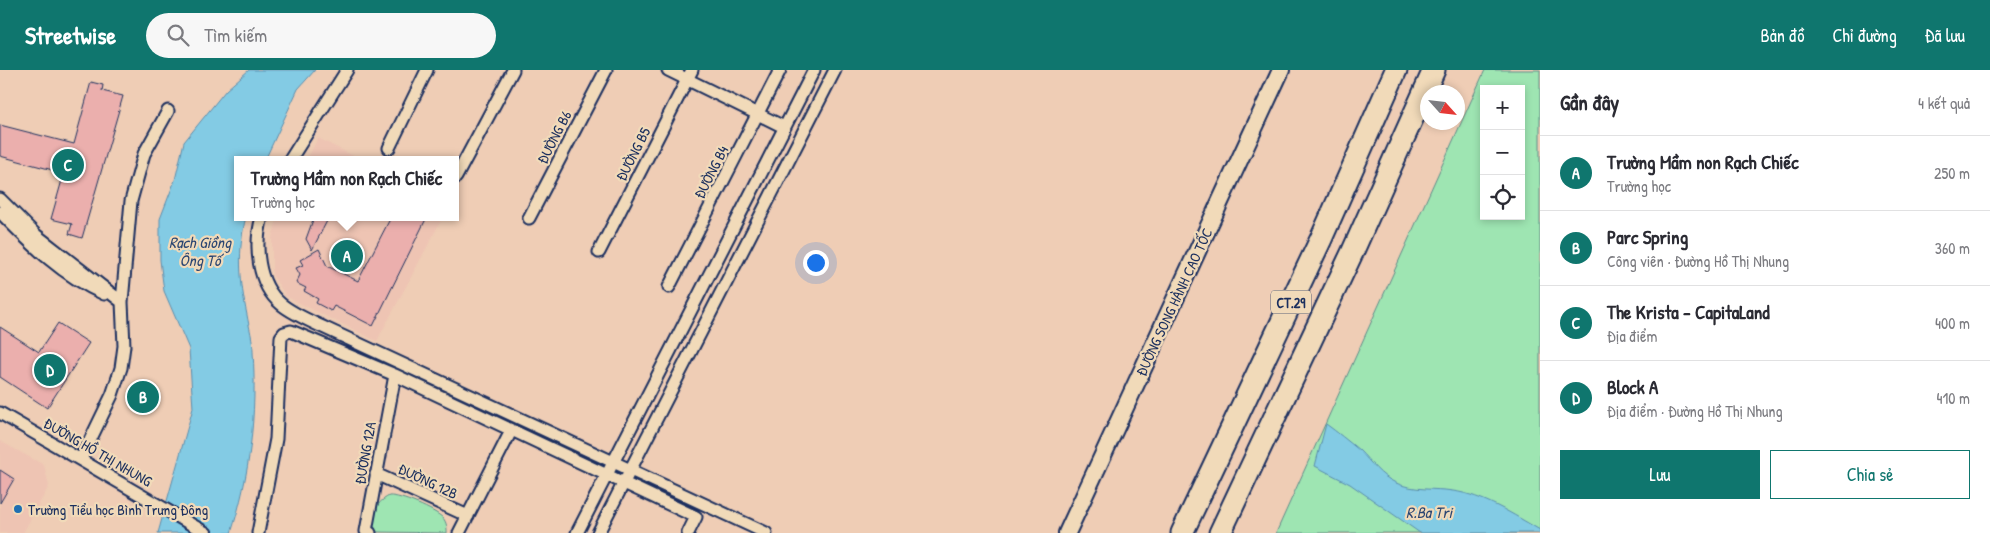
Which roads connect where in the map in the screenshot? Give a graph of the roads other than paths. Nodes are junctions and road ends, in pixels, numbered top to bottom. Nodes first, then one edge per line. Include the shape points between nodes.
1 (347, 70) edge
2 (427, 70) edge
3 (513, 70) edge
4 (606, 70) edge
5 (668, 70) edge
6 (780, 70) edge
7 (814, 70) edge
8 (835, 70) edge
9 (1281, 70) edge
10 (1396, 70) edge
11 (1433, 74) edge
12 (690, 75) edge
13 (168, 111) dead end
14 (757, 114) junction
15 (784, 127) junction
16 (389, 148) dead end
17 (293, 156) edge
18 (459, 171) edge
19 (0, 199) edge
20 (0, 212) edge
21 (529, 218) dead end
22 (261, 221) edge
23 (32, 239) junction
24 (600, 252) dead end
25 (670, 287) dead end
26 (122, 302) junction
27 (394, 375) junction
28 (0, 413) edge
29 (511, 431) junction
30 (81, 459) junction
31 (612, 462) junction
32 (630, 470) junction
33 (376, 474) junction
34 (606, 474) junction
35 (624, 482) junction
36 (468, 516) junction
37 (206, 533) edge
38 (258, 533) edge
39 (370, 533) edge
40 (459, 533) edge
41 (577, 533) edge
42 (598, 533) edge
43 (688, 533) edge
44 (766, 533) edge
45 (1066, 533) edge
46 (1182, 533) edge
47 (1220, 533) edge

1 - 17 street
2 - 16 street
3 - 18 street
4 - 21 street, ĐƯỜNG B6
5 - 12 street
6 - 14 street, ĐƯỜNG B4
7 - 15 street
8 - 32 street
9 - 45 main road, ĐƯỜNG SONG HÀNH CAO TỐC
10 - 46 highway, CT.29
11 - 47 highway, CT.29
12 - 14 street
12 - 24 street, ĐƯỜNG B5
13 - 26 street via 144,154 131,201
14 - 15 street
14 - 25 street, ĐƯỜNG B4
15 - 31 street
19 - 23 street
20 - 23 street
22 - 31 street via 258,248 261,270 268,290 288,309
23 - 26 street via 77,282
26 - 30 street via 124,338 121,368 112,395
27 - 29 street
27 - 33 street, ĐƯỜNG 12A
27 - 38 street via 297,332 284,333 281,337 276,438
28 - 30 street, ĐƯỜNG HỒ THỊ NHUNG
29 - 34 street
29 - 36 street
30 - 37 street, ĐƯỜNG HỒ THỊ NHUNG
31 - 32 street
31 - 34 street
32 - 35 street
32 - 44 street
33 - 36 street, ĐƯỜNG 12B
33 - 39 street, ĐƯỜNG 12A via 366,531
34 - 35 street
34 - 41 street
35 - 42 street
35 - 43 street via 696,517
36 - 40 street

